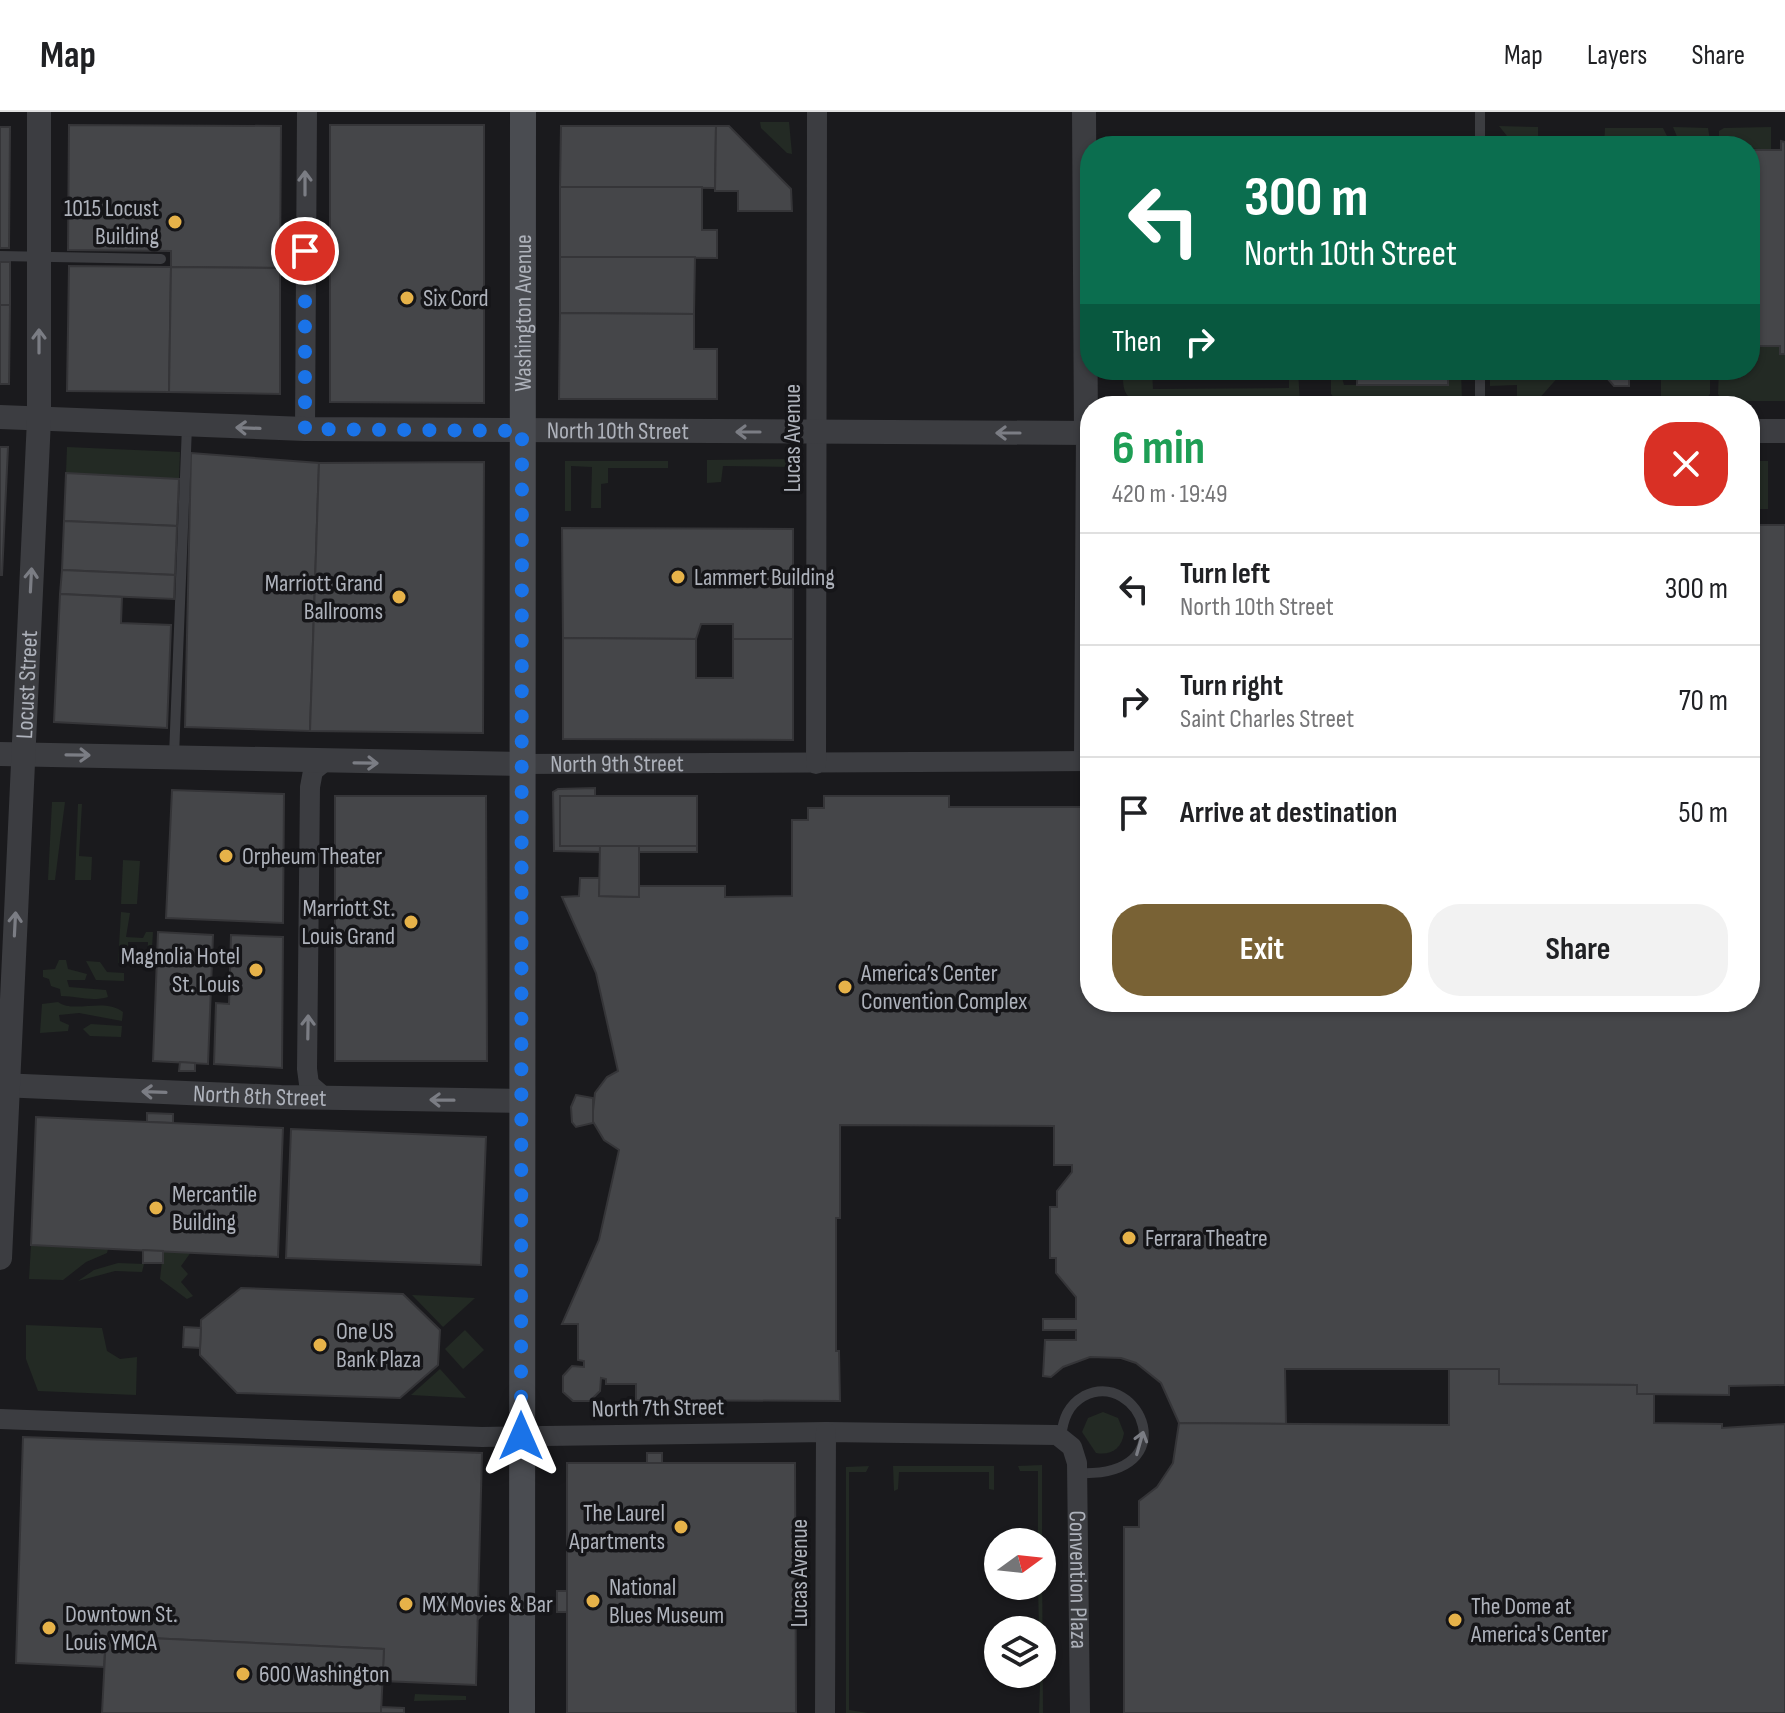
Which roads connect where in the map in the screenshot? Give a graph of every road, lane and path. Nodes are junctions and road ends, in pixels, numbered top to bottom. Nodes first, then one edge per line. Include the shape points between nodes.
1 (39, 112) edge
2 (307, 112) edge
3 (523, 112) edge
4 (817, 112) edge
5 (1084, 112) edge
6 (1480, 112) edge
7 (1084, 136) edge
8 (1480, 136) edge
9 (0, 256) edge
10 (40, 257) junction
11 (161, 259) dead end
12 (0, 417) edge
13 (39, 419) junction
14 (187, 426) junction
15 (305, 429) junction
16 (522, 431) junction
17 (1760, 431) edge
18 (1785, 431) edge
19 (818, 432) junction
20 (1080, 433) edge
21 (11, 754) edge
22 (174, 757) junction
23 (1080, 761) edge
24 (324, 762) junction
25 (521, 764) junction
26 (816, 764) junction
27 (4, 1085) edge
28 (324, 1097) junction
29 (520, 1101) junction
30 (0, 1254) edge
31 (0, 1419) edge
32 (826, 1432) junction
33 (521, 1436) junction
34 (1067, 1442) junction
35 (1078, 1473) junction
36 (522, 1713) edge
37 (825, 1713) edge
38 (1080, 1713) edge

1 - 10 street, Locust Street
15 -> 2 street
3 - 16 main road, Washington Avenue
4 - 19 street, Lucas Avenue
5 - 7 street
6 - 8 lane
9 - 10 lane
10 - 11 lane
13 -> 10 street, Locust Street
12 - 13 street, North 10th Street
13 - 14 street, North 10th Street
21 -> 13 street, Locust Street
15 -> 14 street, North 10th Street
14 - 22 lane
15 - 16 street, North 10th Street
19 -> 16 street, North 10th Street
16 - 25 main road, Washington Avenue
17 - 18 street
20 -> 19 street, North 10th Street
19 - 26 street, Lucas Avenue
21 -> 22 street, North 9th Street
27 -> 21 street, Locust Street
22 - 24 street, North 9th Street
23 - 26 street, North 9th Street
24 -> 25 street, North 9th Street
28 -> 24 street via 312,1090 307,1076 310,787 313,771
25 - 26 street, North 9th Street
25 - 29 main road, Washington Avenue
28 -> 27 street, North 8th Street
27 - 30 street, Locust Street
29 -> 28 street, North 8th Street
29 - 33 main road, Washington Avenue
31 - 33 street, North 7th Street
32 - 33 street, North 7th Street
32 - 34 street, North 7th Street via 1047,1432
32 - 37 street, Lucas Avenue
33 - 36 main road, Washington Avenue
34 - 35 street, Convention Plaza
35 -> 34 lane via 1107,1474 1130,1464 1143,1443 1141,1418 1125,1398 1100,1392 1067,1412
35 - 38 street, Convention Plaza

